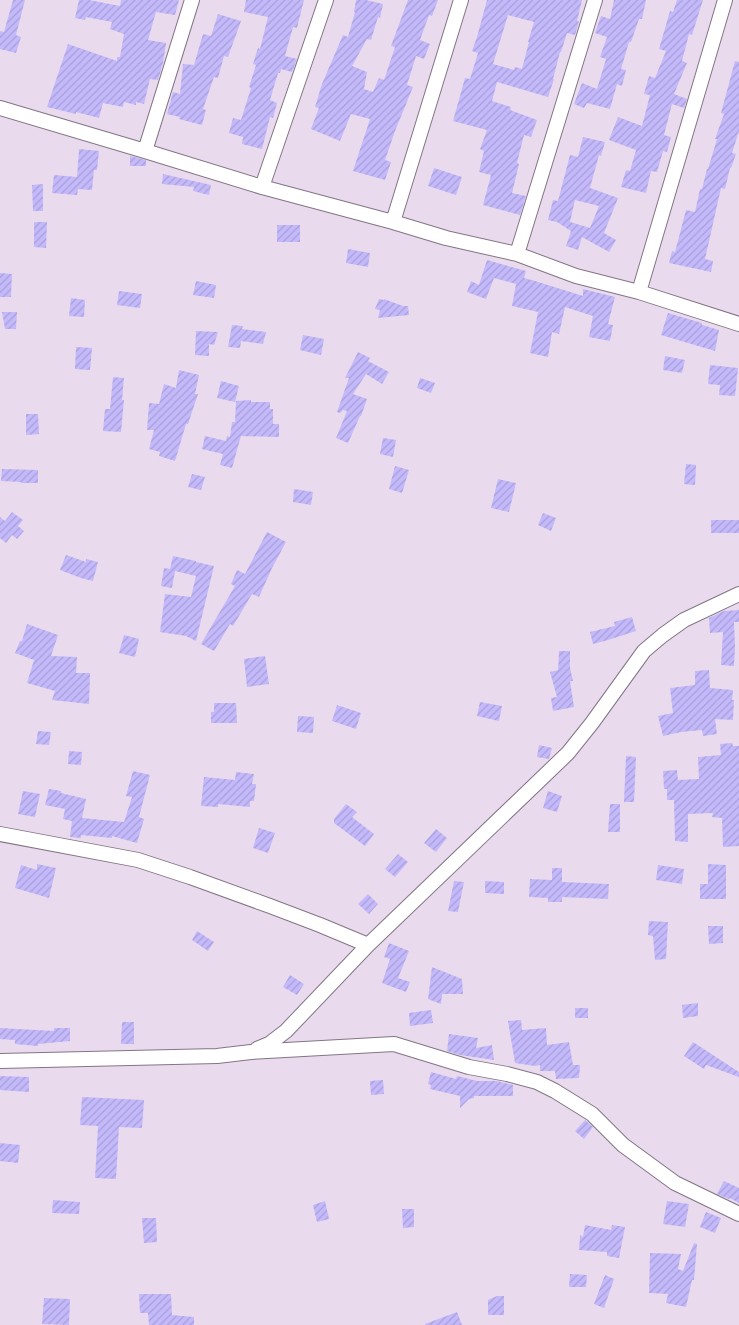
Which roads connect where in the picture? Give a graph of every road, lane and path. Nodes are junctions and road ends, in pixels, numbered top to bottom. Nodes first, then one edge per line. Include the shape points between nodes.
1 (192, 0) edge
2 (326, 0) edge
3 (460, 0) edge
4 (595, 0) edge
5 (725, 0) edge
6 (0, 108) edge
7 (145, 151) junction
8 (262, 187) junction
9 (394, 222) junction
10 (517, 254) junction
11 (639, 292) junction
12 (739, 324) edge
13 (739, 594) edge
14 (0, 834) edge
15 (368, 945) junction
16 (251, 1052) junction
17 (0, 1060) edge
18 (739, 1214) edge

1 - 7 street
2 - 8 street
3 - 9 street
4 - 10 street
5 - 11 street
6 - 7 street
7 - 8 street
8 - 9 street
9 - 10 street
10 - 11 street via 576,276
11 - 12 street
13 - 15 street via 684,620 644,651 568,753
14 - 15 street via 138,860
15 - 16 street via 286,1031
16 - 17 street via 169,1058
16 - 18 street via 394,1044 435,1058 537,1082 592,1114 623,1145 675,1183

